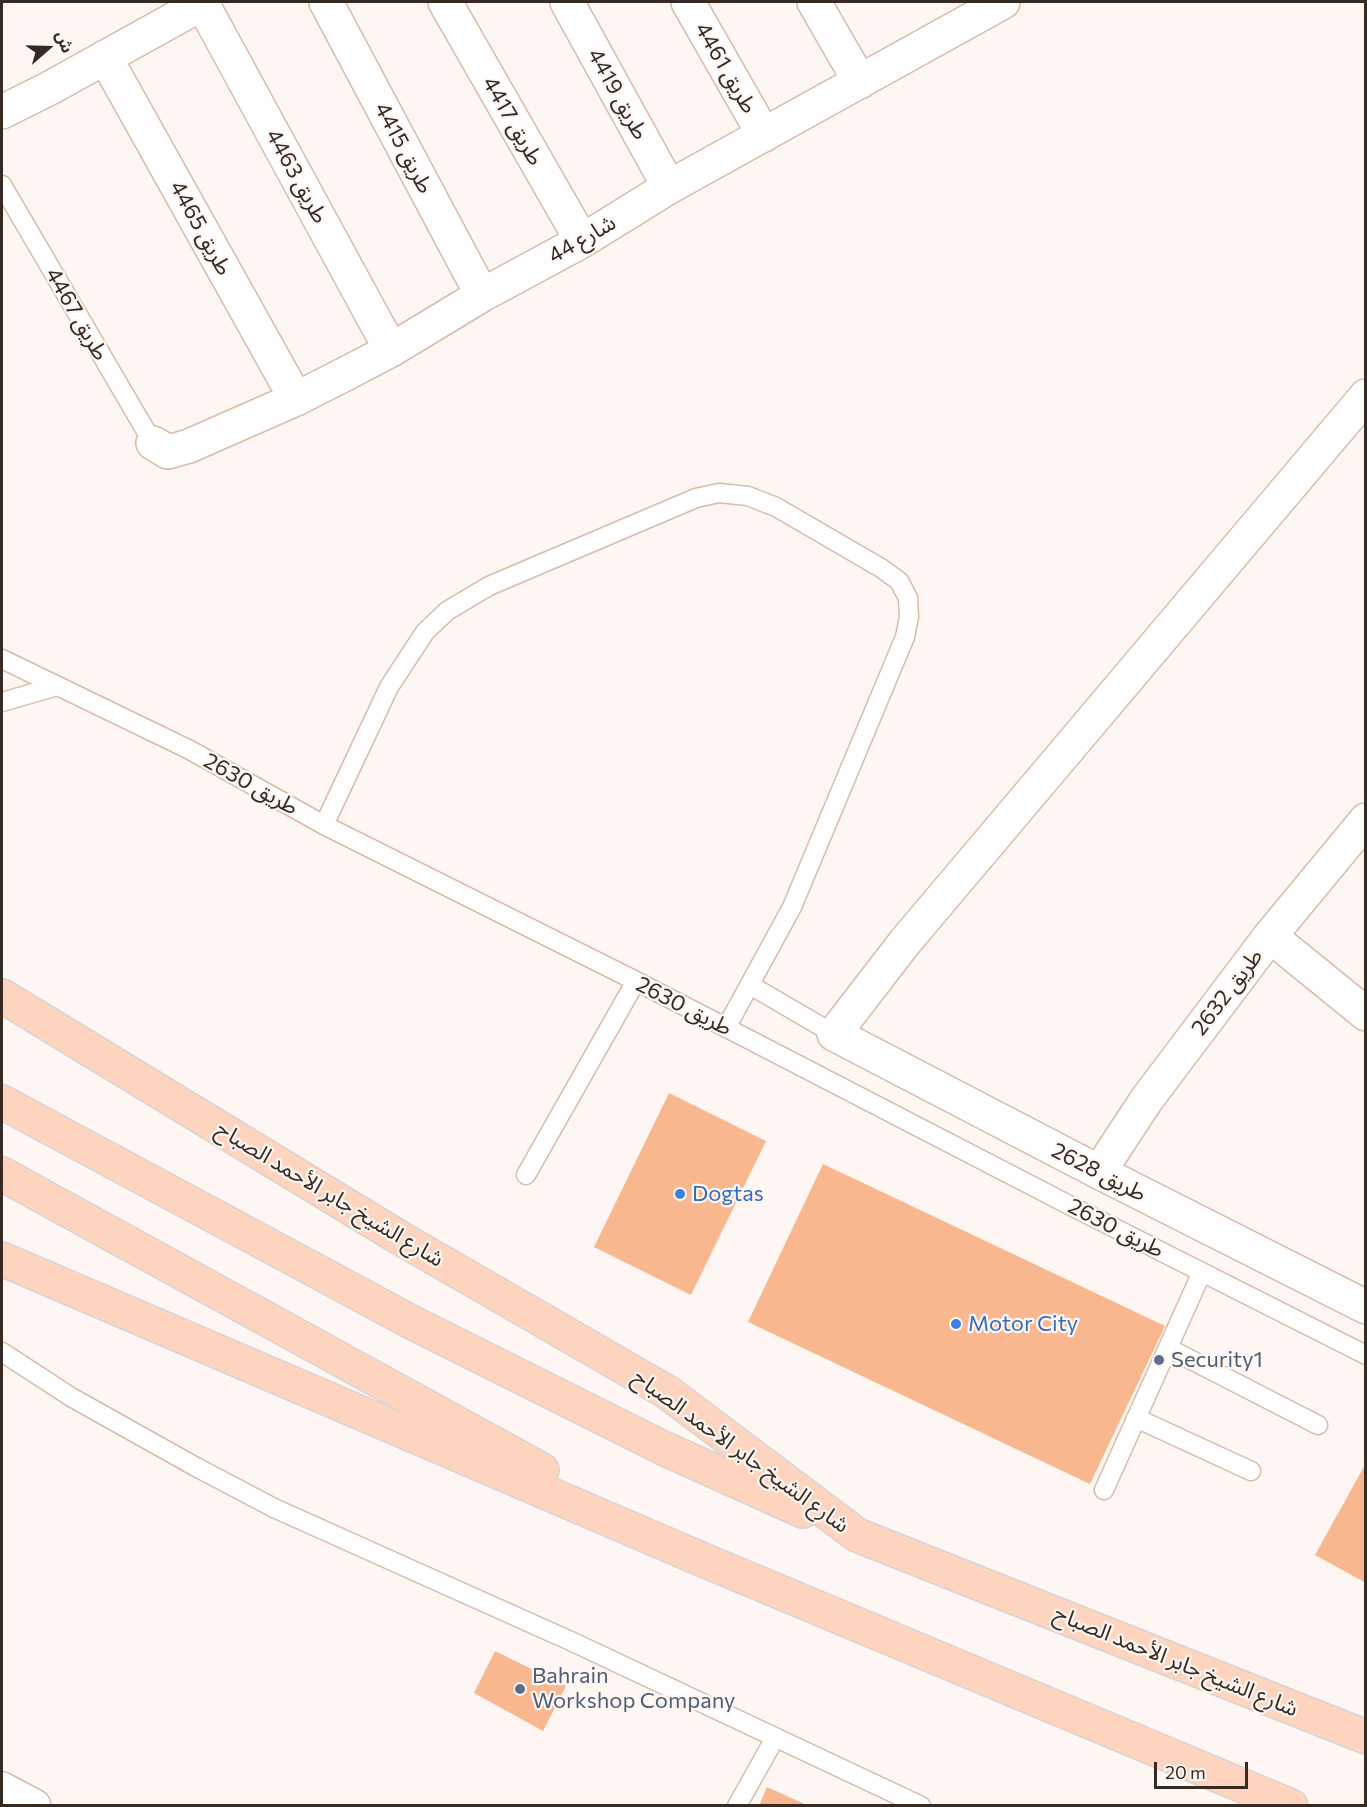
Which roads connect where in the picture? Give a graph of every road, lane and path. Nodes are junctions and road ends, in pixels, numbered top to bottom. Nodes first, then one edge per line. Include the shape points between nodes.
1 (203, 2) edge
2 (326, 2) edge
3 (444, 2) edge
4 (567, 2) edge
5 (688, 2) edge
6 (814, 2) edge
7 (1003, 2) edge
8 (155, 12) edge
9 (105, 57) junction
10 (860, 82) junction
11 (2, 112) edge
12 (764, 135) junction
13 (2, 185) edge
14 (669, 187) junction
15 (582, 241) junction
16 (482, 295) junction
17 (392, 350) junction
18 (1365, 396) edge
19 (296, 399) junction
20 (153, 443) joint
21 (2, 659) edge
22 (57, 686) junction
23 (2, 702) edge
24 (1365, 820) edge
25 (324, 825) junction
26 (1269, 936) junction
27 (636, 981) junction
28 (750, 985) junction
29 (2, 996) edge
30 (1365, 1014) edge
31 (726, 1028) junction
32 (834, 1034) junction
33 (2, 1102) edge
34 (1099, 1172) junction
35 (2, 1174) edge
36 (526, 1175) dead end
37 (2, 1259) edge
38 (1202, 1272) junction
39 (1365, 1307) edge
40 (1168, 1348) junction
41 (2, 1352) edge
42 (1365, 1355) edge
43 (1136, 1418) junction
44 (1318, 1425) dead end
45 (1251, 1471) dead end
46 (1104, 1490) dead end
47 (857, 1535) junction
48 (708, 1562) junction
49 (1365, 1737) edge
50 (775, 1738) junction
51 (2, 1789) edge
52 (33, 1806) edge
53 (737, 1806) edge
54 (921, 1806) edge
55 (1290, 1806) edge

1 - 8 street
1 - 17 street, طريق 4463
2 - 16 street, طريق 4415
3 - 15 street, طريق 4417
4 - 14 street, طريق 4419
5 - 12 street, طريق 4461
6 - 10 street
7 - 10 street, شارع 44
8 - 9 street
9 - 11 street
9 - 19 street, طريق 4465
10 - 12 street, شارع 44
12 - 14 street, شارع 44
13 - 20 lane, طريق 4467
14 - 15 street, شارع 44
15 - 16 street, شارع 44
16 - 17 street, شارع 44
17 - 19 street, شارع 44
18 - 32 street via 905,942
19 - 20 street, شارع 44 via 189,446 168,452
21 - 22 lane, طريق 2630
22 - 23 lane
22 - 25 lane, طريق 2630 via 190,750
24 - 26 street, طريق 2632
25 - 27 lane, طريق 2630
25 - 28 lane via 389,687 424,632 447,611 489,586 696,498 719,493 748,496 776,507 899,581 908,598 909,617 905,637 792,907
26 - 30 street
26 - 34 street, طريق 2632
27 - 31 lane, طريق 2630
27 - 36 lane
28 - 31 lane
28 - 32 lane
29 - 47 main road, شارع الشيخ جابر الأحمد الصباح via 400,1238 667,1392
31 - 38 lane, طريق 2630
32 - 34 street, طريق 2628
33 - 47 main road via 415,1324 663,1448
34 - 39 street, طريق 2628
35 - 48 main road
37 - 48 main road
38 - 40 lane
38 - 42 lane, طريق 2630
40 - 43 lane
40 - 44 lane
41 - 50 lane via 81,1402 274,1508
43 - 45 lane
43 - 46 lane
47 - 49 main road, شارع الشيخ جابر الأحمد الصباح
48 - 55 main road
50 - 53 lane
50 - 54 lane
51 - 52 street

